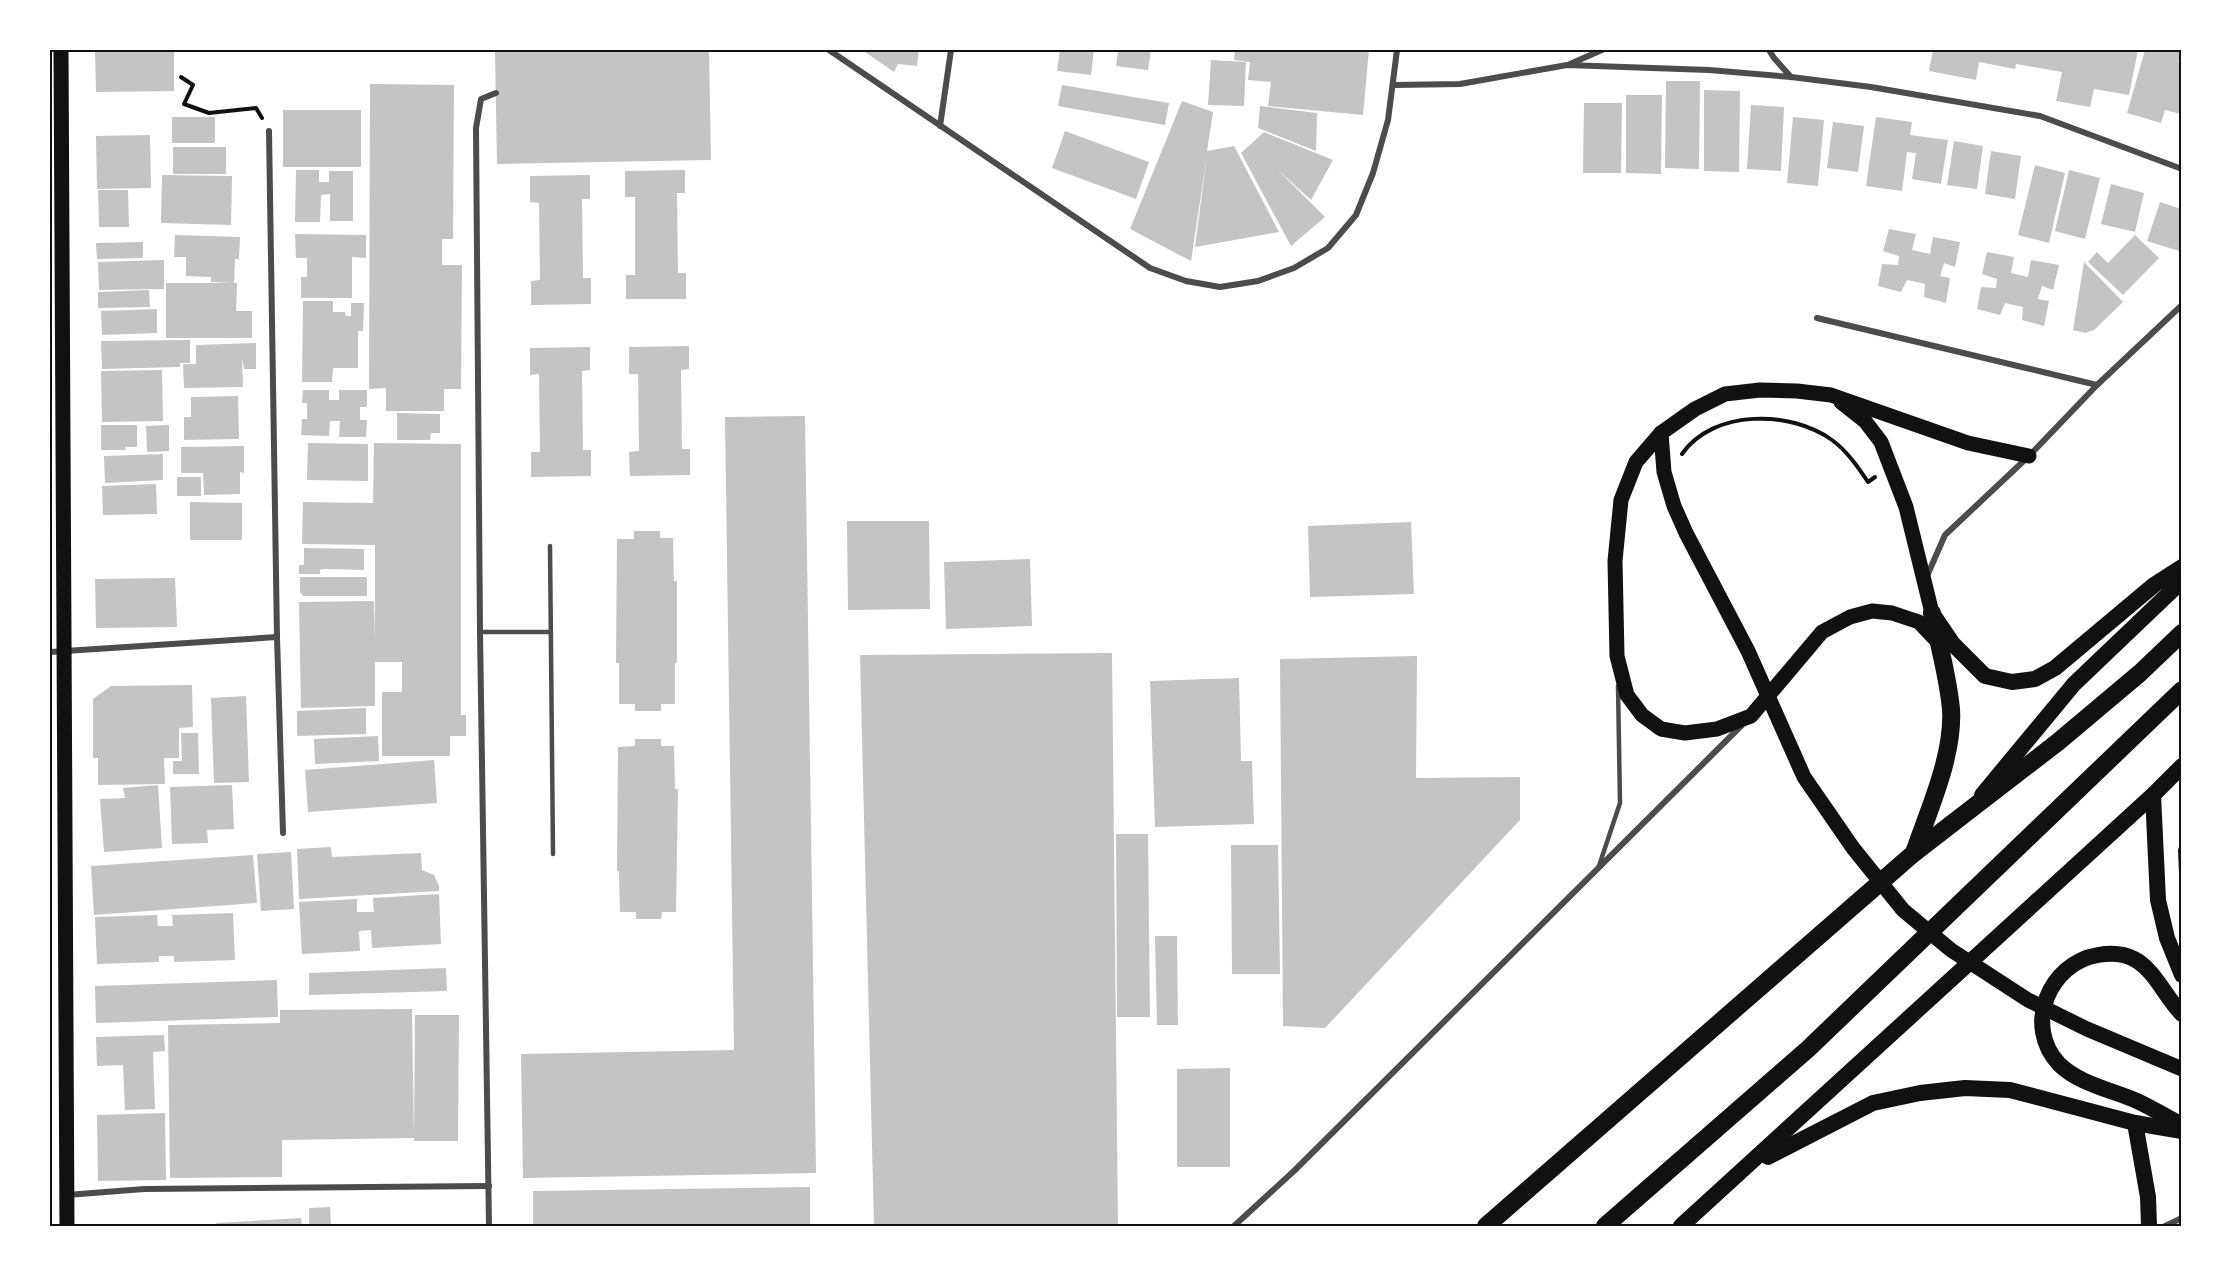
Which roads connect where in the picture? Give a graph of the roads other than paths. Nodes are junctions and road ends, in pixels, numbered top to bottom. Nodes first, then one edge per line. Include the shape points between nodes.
1 (61, 50) edge
2 (829, 50) edge
3 (951, 50) edge
4 (1397, 50) edge
5 (1602, 50) edge
6 (1769, 50) edge
7 (1567, 65) junction
8 (1791, 77) junction
9 (1394, 85) junction
10 (496, 93) dead end
11 (940, 126) junction
12 (269, 131) road end
13 (2181, 169) edge
14 (2181, 305) edge
15 (1817, 318) dead end
16 (2097, 385) junction
17 (1831, 395) junction
18 (1661, 433) junction
19 (2029, 456) junction
20 (550, 546) dead end
21 (2181, 567) edge
22 (1924, 581) junction
23 (2181, 581) edge
24 (1932, 613) junction
25 (480, 632) junction
26 (550, 632) junction
27 (2181, 633) edge
28 (277, 637) junction
29 (1939, 643) junction
30 (57, 651) edge
31 (1617, 656) junction
32 (2181, 690) edge
33 (1751, 716) junction
34 (2181, 766) edge
35 (2153, 795) junction
36 (1971, 809) junction
37 (283, 833) dead end
38 (1914, 853) junction
39 (553, 854) dead end
40 (1598, 870) junction
41 (2181, 975) edge
42 (2181, 1014) edge
43 (2181, 1069) edge
44 (2135, 1123) junction
45 (2181, 1125) edge
46 (2181, 1131) edge
47 (1748, 1167) junction
48 (489, 1186) junction
49 (66, 1195) junction
50 (2181, 1218) edge
51 (67, 1227) edge
52 (489, 1227) edge
53 (1234, 1227) edge
54 (1486, 1227) edge
55 (1605, 1227) edge
56 (1681, 1227) edge
57 (2149, 1227) edge
58 (2165, 1227) edge

1 - 30 main road
2 - 11 street
3 - 11 street
4 - 9 street
5 - 7 street
6 - 8 street
7 - 8 street
7 - 9 street via 1460,84
8 - 13 street via 2040,116
9 - 11 street via 1373,174 1356,214 1329,248 1258,281 1220,286 1186,281 1150,268
10 - 25 street via 481,99 476,128
12 - 28 street
14 - 16 street
15 - 16 street
16 - 19 street
17 - 18 main road via 1760,390 1725,394
17 - 19 main road via 1968,443
17 - 22 main road via 1864,421 1881,442 1906,507
18 - 31 main road via 1636,462 1621,500 1615,561
18 - 43 main road via 1664,472 1674,506 1748,651 1804,777 1853,848 1903,910 1950,950 2028,1000
19 - 22 street via 1945,535
20 - 26 lane
21 - 24 highway via 2055,668 2035,679 2012,682 1985,676 1953,644
22 - 24 main road
23 - 36 highway via 2074,684
24 - 29 highway
25 - 26 lane
25 - 48 street
26 - 39 lane
27 - 36 highway via 2058,742
28 - 30 street
28 - 37 street
29 - 33 main road via 1919,622 1892,613 1872,611 1850,617 1822,632
29 - 38 highway via 1951,710 1949,744
30 - 49 main road
31 - 33 main road via 1627,695 1642,716 1661,729 1685,733 1717,729
31 - 40 lane via 1620,803
32 - 55 highway via 1808,1048
33 - 40 street
34 - 35 highway
35 - 41 highway via 2158,900
35 - 47 highway
36 - 38 highway
38 - 54 highway
40 - 53 street
42 - 45 highway via 2155,978 2134,959 2111,953 2086,957 2066,968 2050,988 2041,1019 2046,1043 2059,1064 2078,1077 2139,1102
44 - 46 highway
44 - 47 highway via 2010,1090 1965,1088 1920,1093 1873,1103
44 - 57 highway via 2148,1197
47 - 56 highway
48 - 49 street via 144,1190
48 - 52 street
49 - 51 main road
50 - 58 street

